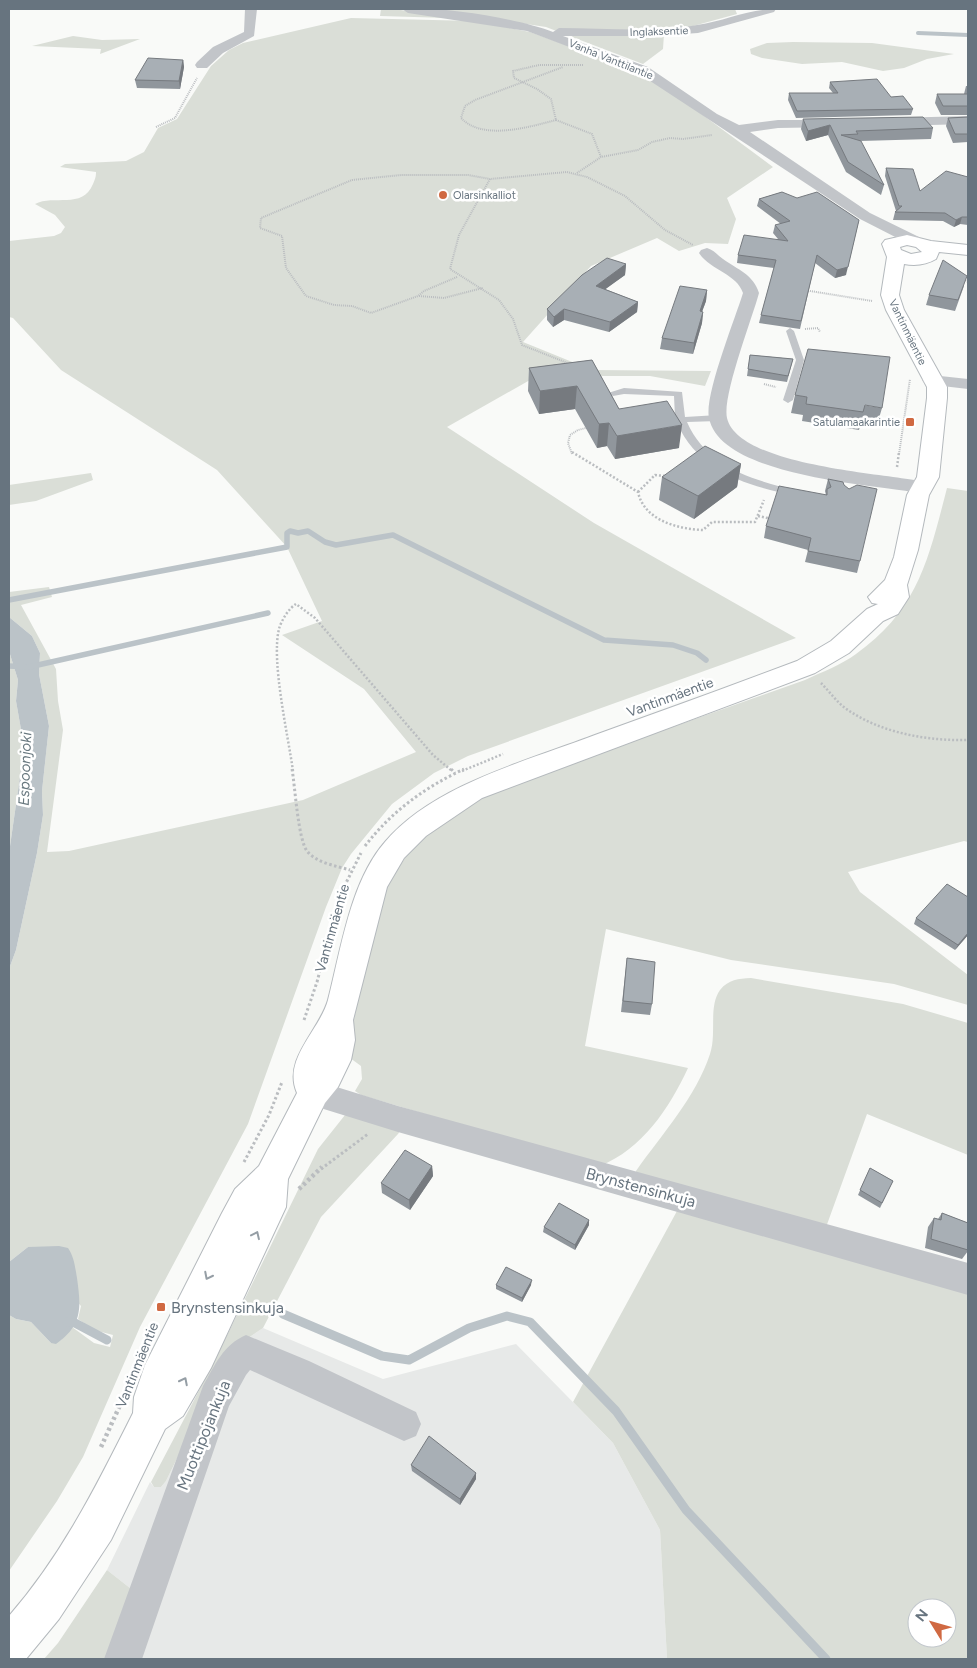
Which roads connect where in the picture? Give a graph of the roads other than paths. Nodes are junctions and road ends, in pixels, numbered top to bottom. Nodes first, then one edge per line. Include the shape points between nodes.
1 (251, 9) edge
2 (408, 9) edge
3 (770, 9) edge
4 (544, 32) junction
5 (202, 66) road end
6 (968, 120) edge
7 (849, 122) edge
8 (880, 122) edge
9 (737, 130) junction
10 (865, 216) junction
11 (912, 250) junction
12 (968, 250) edge
13 (707, 253) road end
14 (790, 331) dead end
15 (932, 380) junction
16 (968, 384) edge
17 (613, 393) edge
18 (788, 400) dead end
19 (718, 418) junction
20 (662, 419) edge
21 (681, 420) junction
22 (919, 487) junction
23 (802, 494) edge
24 (314, 1094) junction
25 (968, 1279) edge
26 (404, 1424) dead end
27 (9, 1647) edge
28 (123, 1659) edge

1 - 5 street via 250,33 218,50
2 - 4 street, Vanha Vanttilantie
3 - 4 street, Inglaksentie via 708,28 690,30
4 - 9 street, Vanha Vanttilantie via 656,77 717,121
6 - 8 street
7 - 9 street via 778,124
9 - 10 street, Vanha Vanttilantie
10 - 11 street, Vanha Vanttilantie
10 - 11 street, Vanha Vanttilantie via 887,237
11 - 12 street
11 - 15 street, Vantinmäentie via 891,283 890,295 894,310
13 - 19 street via 713,262 750,285 751,293 720,399
14 - 18 lane via 800,360
15 - 16 street
15 - 22 street, Vantinmäentie via 938,387 928,477
17 - 21 lane via 679,394
19 - 21 lane
19 - 22 street via 727,436 758,456 778,463 851,482
20 - 21 lane
21 - 23 lane via 695,446 716,465 746,480
22 - 24 street, Vantinmäentie via 912,528 895,586 897,597 890,608 874,615 840,647 806,667 473,791 416,828 394,850 374,885 338,1020 341,1033 335,1063 324,1084
24 - 25 street, Brynstensinkuja
24 - 27 street, Vantinmäentie via 269,1179 269,1207 181,1388 170,1403 138,1406 97,1526 45,1605
26 - 28 street, Muottipojankuja via 246,1352 234,1362 215,1398

